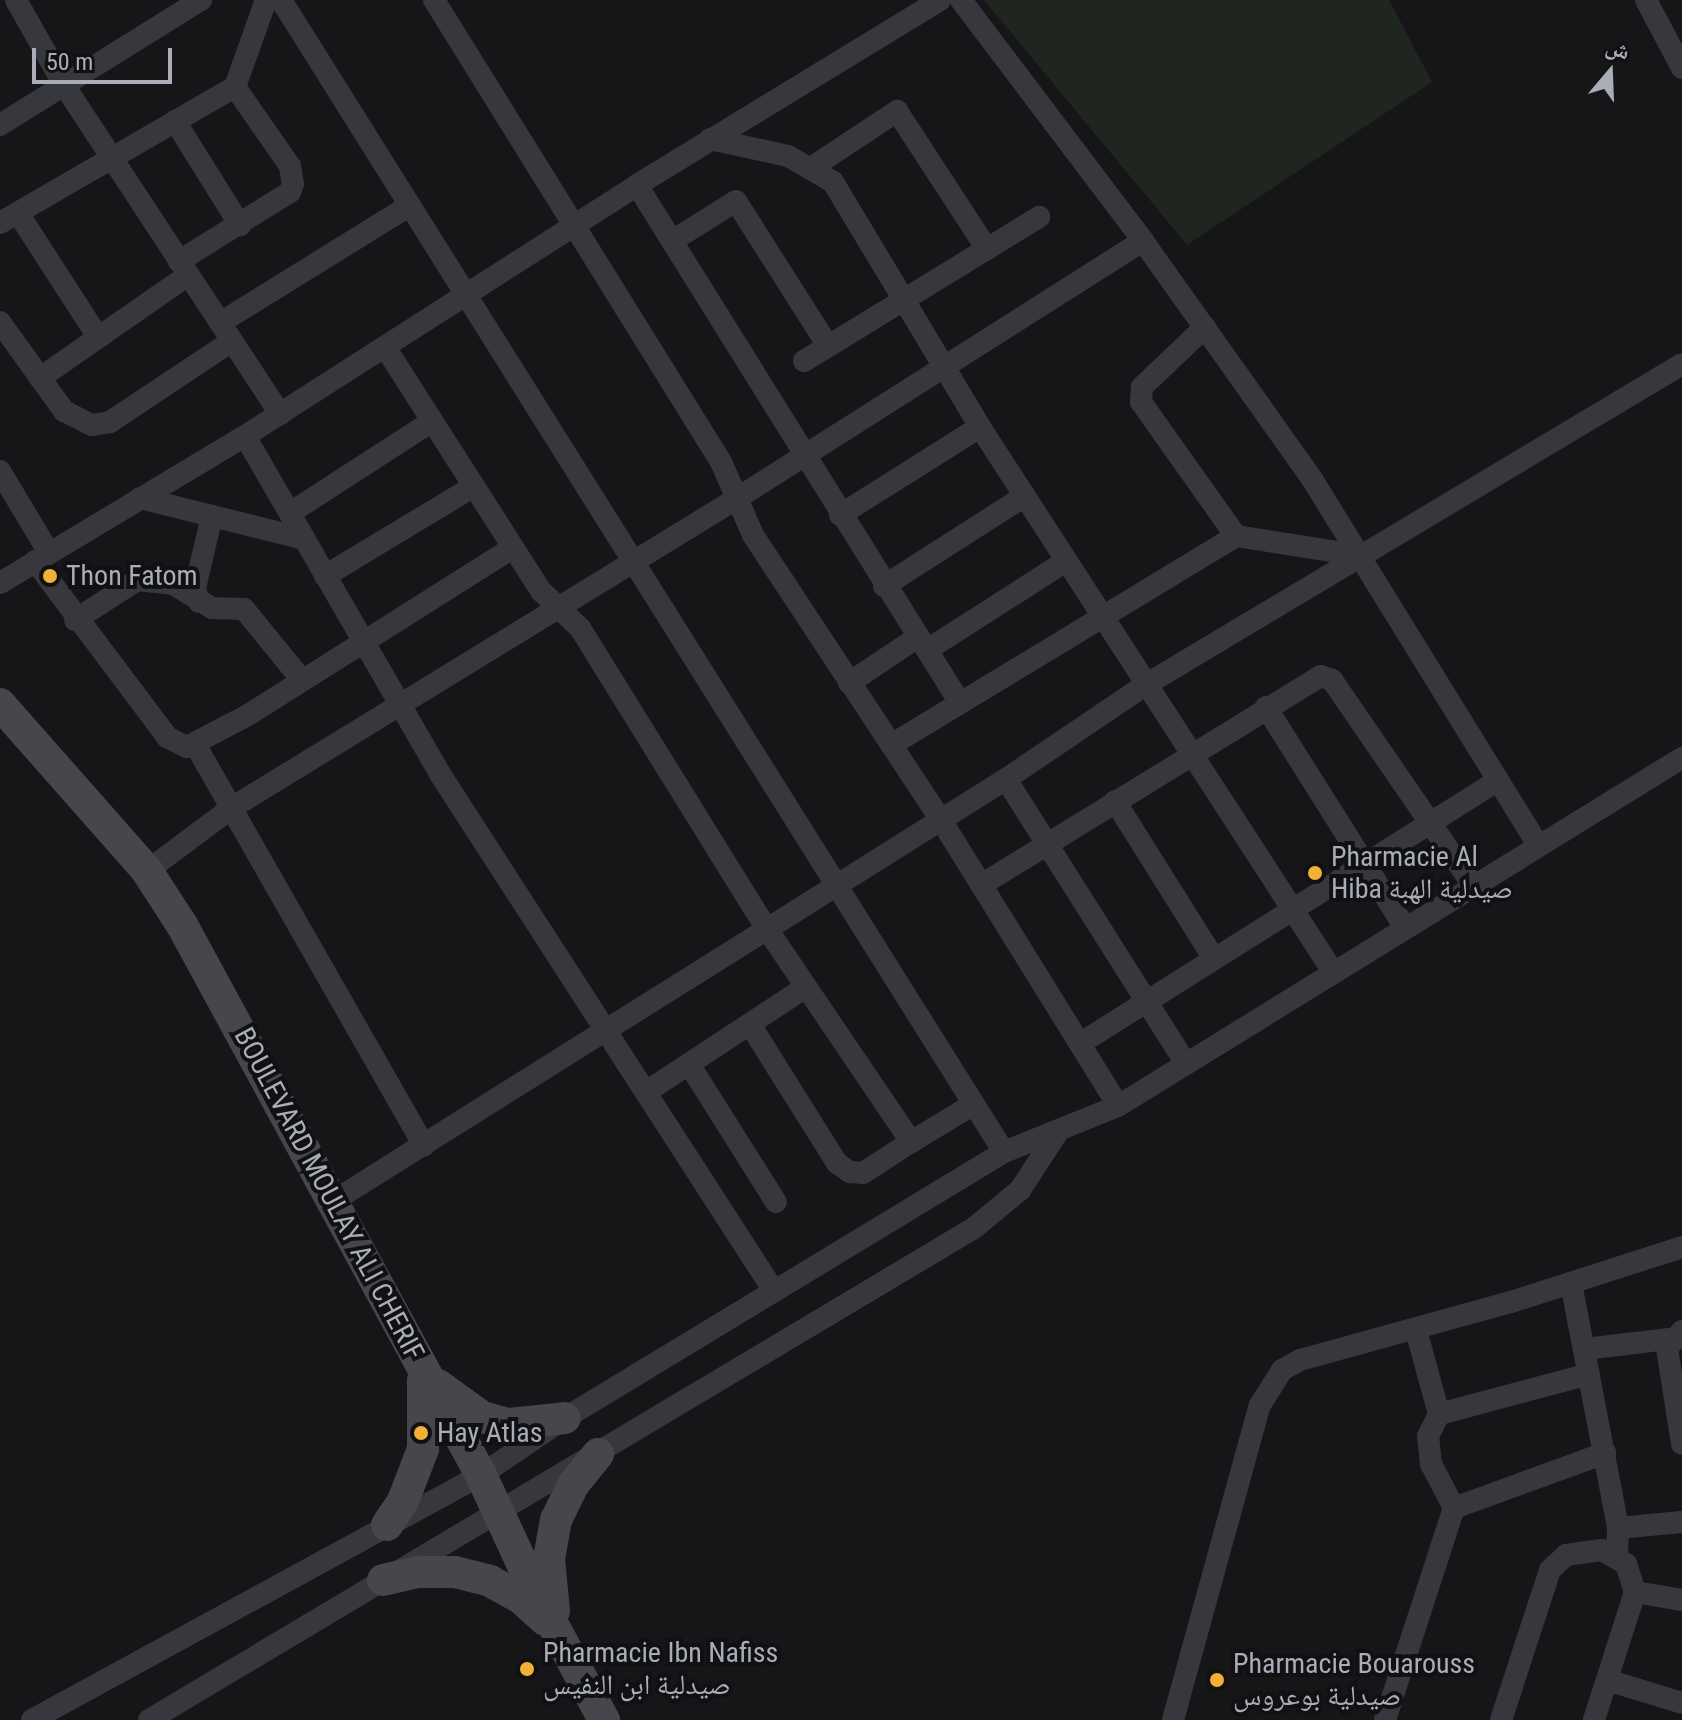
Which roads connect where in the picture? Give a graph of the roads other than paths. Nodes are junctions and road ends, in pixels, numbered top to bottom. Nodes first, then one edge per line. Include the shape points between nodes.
1 (16, 0) edge
2 (201, 0) edge
3 (266, 0) edge
4 (281, 0) edge
5 (434, 0) edge
6 (940, 0) edge
7 (961, 0) edge
8 (1646, 0) edge
9 (1682, 68) edge
10 (64, 85) junction
11 (235, 87) junction
12 (175, 121) junction
13 (0, 125) edge
14 (710, 139) junction
15 (112, 160) junction
16 (814, 166) junction
17 (637, 185) junction
18 (407, 207) junction
19 (1039, 217) dead end
20 (9, 218) edge
21 (240, 225) junction
22 (576, 225) junction
23 (672, 241) junction
24 (1143, 241) junction
25 (987, 249) junction
26 (184, 268) junction
27 (462, 296) junction
28 (907, 298) junction
29 (1205, 327) junction
30 (226, 332) junction
31 (4, 337) edge
32 (98, 337) junction
33 (828, 346) junction
34 (385, 347) junction
35 (804, 361) dead end
36 (945, 364) junction
37 (1682, 364) edge
38 (40, 378) junction
39 (280, 414) junction
40 (432, 421) junction
41 (980, 427) junction
42 (245, 436) junction
43 (806, 454) junction
44 (0, 471) edge
45 (474, 486) junction
46 (1025, 496) junction
47 (140, 498) junction
48 (736, 499) junction
49 (290, 513) junction
50 (840, 515) junction
51 (212, 516) junction
52 (1236, 536) junction
53 (304, 539) junction
54 (512, 548) junction
55 (1358, 555) junction
56 (42, 557) junction
57 (1066, 561) junction
58 (631, 562) junction
59 (325, 576) junction
60 (0, 583) edge
61 (884, 586) junction
62 (199, 602) junction
63 (556, 605) junction
64 (1103, 617) junction
65 (75, 620) junction
66 (363, 643) junction
67 (922, 644) junction
68 (302, 680) junction
69 (849, 683) junction
70 (1147, 684) junction
71 (960, 703) junction
72 (0, 704) edge
73 (398, 704) junction
74 (1266, 707) junction
75 (891, 745) junction
76 (196, 746) junction
77 (1190, 755) junction
78 (1682, 758) edge
79 (1006, 779) junction
80 (1498, 780) junction
81 (1115, 801) junction
82 (233, 807) junction
83 (941, 820) junction
84 (1431, 822) junction
85 (1047, 844) junction
86 (1538, 845) junction
87 (1364, 864) junction
88 (147, 871) junction
89 (834, 883) junction
90 (1472, 884) junction
91 (981, 885) junction
92 (1292, 910) junction
93 (765, 926) junction
94 (1404, 926) junction
95 (1214, 959) junction
96 (1332, 970) junction
97 (806, 987) junction
98 (1147, 1002) junction
99 (751, 1026) junction
100 (605, 1030) junction
101 (1081, 1043) junction
102 (689, 1064) junction
103 (1186, 1064) junction
104 (646, 1092) junction
105 (972, 1105) junction
106 (1118, 1106) junction
107 (1057, 1133) junction
108 (911, 1142) junction
109 (424, 1145) junction
110 (1004, 1152) junction
111 (332, 1202) junction
112 (776, 1202) dead end
113 (1682, 1247) edge
114 (1571, 1283) junction
115 (774, 1291) junction
116 (1416, 1330) junction
117 (1676, 1335) edge
118 (1585, 1349) junction
119 (420, 1365) junction
120 (1589, 1374) junction
121 (1439, 1414) junction
122 (565, 1418) junction
123 (1682, 1444) edge
124 (1605, 1453) junction
125 (598, 1454) junction
126 (481, 1475) junction
127 (1454, 1508) junction
128 (500, 1515) junction
129 (1682, 1522) edge
130 (387, 1525) junction
131 (1618, 1528) junction
132 (1617, 1555) junction
133 (383, 1580) junction
134 (1635, 1592) junction
135 (1682, 1600) edge
136 (565, 1646) junction
137 (1607, 1680) junction
138 (1682, 1703) edge
139 (32, 1720) edge
140 (149, 1720) edge
141 (604, 1720) edge
142 (1173, 1720) edge
143 (1385, 1720) edge
144 (1501, 1720) edge
145 (1594, 1720) edge

1 - 10 street
2 - 10 street
3 - 11 street
4 - 18 street
5 - 22 street
6 - 14 street
7 - 24 street
8 - 9 street
10 - 13 street
10 - 15 street
11 - 12 street
11 - 21 street via 294,174 290,192
12 - 15 street
12 - 21 street
14 - 16 street
14 - 17 street
15 - 20 street
15 - 26 street
16 - 25 street via 897,111
16 - 28 street via 846,198
17 - 22 street
17 - 23 street
18 - 27 street
18 - 30 street
19 - 25 street
20 - 32 street
21 - 26 street
22 - 27 street
22 - 48 street via 721,462
23 - 33 street via 736,201
23 - 43 street
24 - 29 street
24 - 36 street
25 - 28 street
26 - 30 street
26 - 32 street
27 - 34 street
27 - 58 street
28 - 33 street
28 - 36 street
29 - 52 street via 1142,387 1141,402
29 - 55 street
30 - 38 street via 110,422 77,422
30 - 39 street
31 - 38 street
32 - 38 street
33 - 35 street
34 - 39 street
34 - 40 street
36 - 41 street
36 - 43 street
37 - 55 street
39 - 42 street
40 - 45 street
40 - 49 street
41 - 46 street
41 - 50 street
42 - 47 street
42 - 49 street
43 - 48 street
43 - 50 street
44 - 56 street
45 - 54 street
45 - 59 street
46 - 57 street
46 - 61 street
47 - 51 street
47 - 56 street
48 - 58 street
48 - 69 street via 753,535
49 - 53 street
50 - 61 street
51 - 53 street
51 - 62 street via 195,588
52 - 55 street
52 - 64 street
53 - 59 street
54 - 63 street
54 - 66 street
55 - 70 street
55 - 80 street
56 - 60 street
56 - 65 street
57 - 64 street
57 - 67 street
58 - 63 street
58 - 89 street
59 - 66 street
61 - 67 street
62 - 65 street via 173,584 137,580
62 - 68 street via 244,609
63 - 73 street
63 - 93 street via 580,628
64 - 70 street
64 - 71 street
65 - 76 street via 167,737 176,744
66 - 68 street
66 - 73 street
67 - 69 street
67 - 71 street
68 - 76 street
69 - 75 street
70 - 77 street
70 - 79 street
71 - 75 street
72 - 88 main road, BOULEVARD MOULAY ALI CHERIF
73 - 82 street
73 - 100 street
74 - 77 street
74 - 84 street via 1315,678 1332,680
74 - 87 street
75 - 83 street
76 - 82 street
77 - 81 street
77 - 92 street
78 - 86 street
79 - 83 street
79 - 85 street
80 - 84 street
80 - 86 street
81 - 85 street
81 - 95 street
82 - 88 street
82 - 109 street
83 - 89 street
83 - 91 street
84 - 87 street
84 - 90 street
85 - 91 street
85 - 98 street
86 - 90 street
87 - 92 street
87 - 94 street
88 - 111 main road, BOULEVARD MOULAY ALI CHERIF via 223,996
89 - 93 street
89 - 105 street
90 - 94 street
91 - 101 street
92 - 95 street
92 - 96 street
93 - 97 street
93 - 100 street
94 - 96 street
95 - 98 street
96 - 103 street
97 - 99 street
97 - 108 street
98 - 101 street
98 - 103 street
99 - 102 street
99 - 108 street via 837,1163 863,1173
100 - 104 street
100 - 109 street
101 - 106 street
102 - 104 street
102 - 112 street
103 - 106 street
104 - 115 street
105 - 108 street
105 - 110 street
106 - 107 street
107 - 110 street
107 - 125 street via 1026,1182 991,1217
109 - 111 street
110 - 115 street
111 - 119 main road, BOULEVARD MOULAY ALI CHERIF
113 - 114 street
114 - 116 street
114 - 118 street
115 - 122 street
116 - 121 street
116 - 142 street via 1300,1360 1267,1388
117 - 118 street
117 - 123 street
118 - 120 street
119 - 122 main road via 457,1403 482,1417 523,1424
119 - 126 main road, BOULEVARD MOULAY ALI CHERIF
119 - 130 main road via 426,1407 423,1449 409,1489
120 - 121 street
120 - 124 street
121 - 127 street via 1428,1436 1431,1464
122 - 126 street
124 - 127 street
124 - 131 street
125 - 128 street
125 - 136 main road via 573,1485 556,1520 549,1581
126 - 128 main road, BOULEVARD MOULAY ALI CHERIF
126 - 130 street
127 - 143 street
128 - 133 street
128 - 136 main road, BOULEVARD MOULAY ALI CHERIF
129 - 131 street
130 - 139 street
131 - 132 street
132 - 134 street via 1626,1564
132 - 144 street via 1585,1550 1566,1555 1550,1570
133 - 136 main road via 430,1572 490,1581 522,1599
133 - 140 street
134 - 135 street
134 - 137 street
136 - 141 main road, BOULEVARD MOULAY ALI CHERIF
137 - 138 street
137 - 145 street

